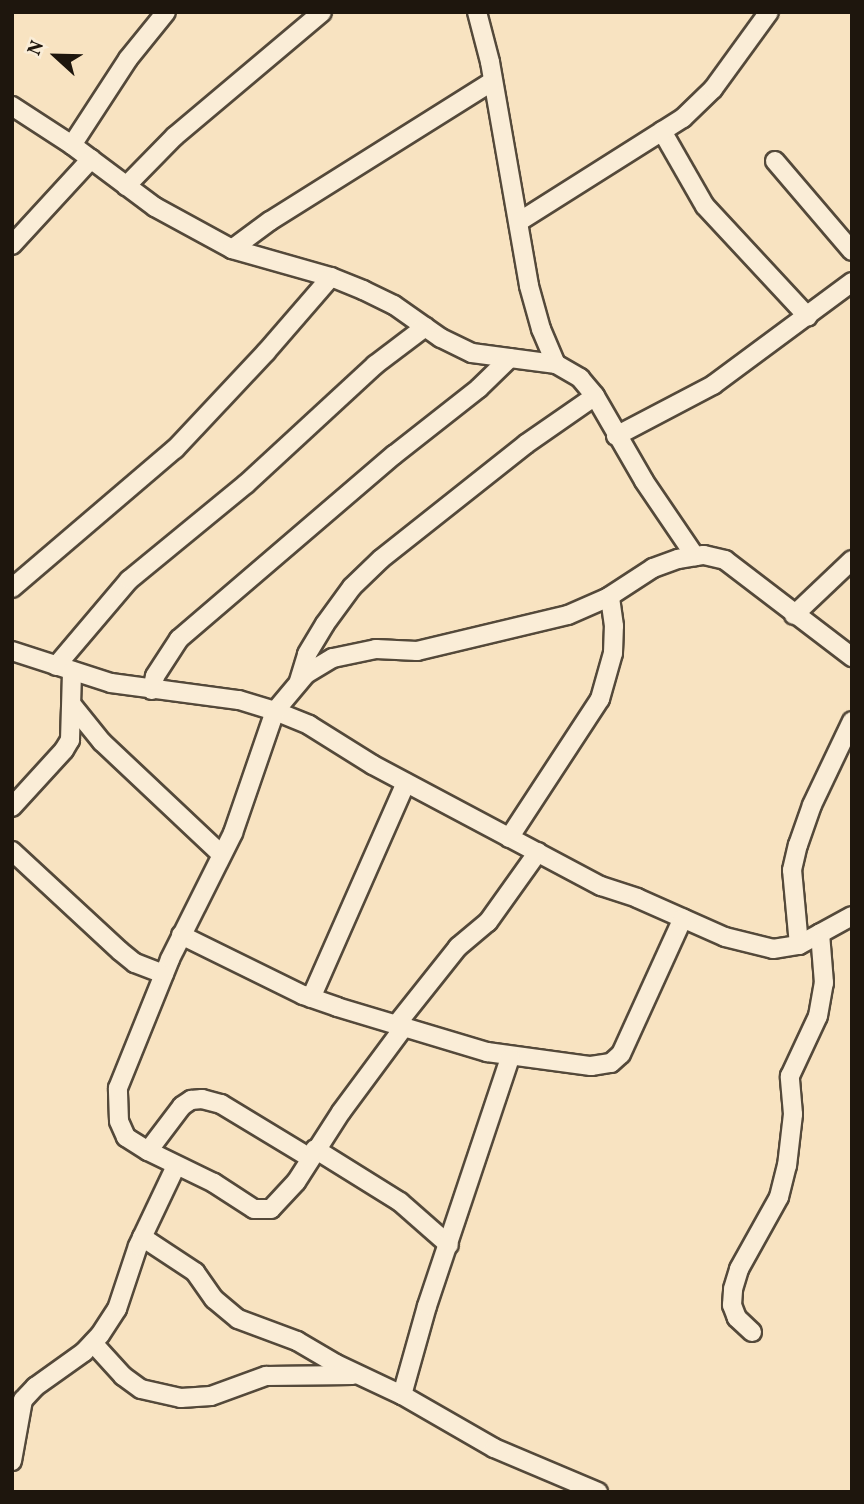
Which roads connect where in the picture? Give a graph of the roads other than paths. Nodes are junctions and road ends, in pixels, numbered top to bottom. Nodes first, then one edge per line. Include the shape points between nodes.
1 (166, 12) edge
2 (322, 12) edge
3 (477, 12) edge
4 (769, 12) edge
5 (493, 81) junction
6 (12, 106) edge
7 (662, 131) junction
8 (72, 145) junction
9 (91, 159) junction
10 (775, 161) dead end
11 (126, 186) junction
12 (520, 221) junction
13 (12, 245) edge
14 (232, 249) junction
15 (852, 251) edge
16 (331, 277) junction
17 (852, 282) edge
18 (808, 317) junction
19 (425, 327) junction
20 (510, 358) junction
21 (556, 364) junction
22 (594, 396) junction
23 (617, 436) junction
24 (695, 556) junction
25 (852, 560) edge
26 (12, 588) edge
27 (610, 596) junction
28 (794, 615) junction
29 (12, 651) edge
30 (852, 657) edge
31 (64, 668) junction
32 (299, 681) junction
33 (152, 690) junction
34 (72, 705) junction
35 (275, 711) junction
36 (852, 721) edge
37 (406, 783) junction
38 (12, 807) edge
39 (509, 838) junction
40 (12, 851) edge
41 (538, 852) junction
42 (221, 854) junction
43 (18, 868) edge
44 (852, 916) edge
45 (683, 918) junction
46 (820, 933) junction
47 (181, 934) junction
48 (799, 945) junction
49 (164, 974) junction
50 (311, 998) junction
51 (400, 1026) junction
52 (510, 1058) junction
53 (148, 1151) junction
54 (313, 1154) junction
55 (176, 1166) junction
56 (142, 1237) junction
57 (449, 1245) junction
58 (752, 1332) dead end
59 (93, 1343) junction
60 (360, 1375) junction
61 (402, 1395) junction
62 (15, 1413) edge
63 (12, 1461) edge
64 (598, 1492) edge

1 - 8 street via 128,59
2 - 11 street via 175,136
3 - 5 street
4 - 7 street via 713,89
5 - 12 street
5 - 14 street
6 - 8 street
7 - 12 street
7 - 18 street via 705,206
8 - 9 street
9 - 11 street
9 - 13 street
10 - 15 street
11 - 14 street via 183,224
12 - 21 street via 529,286
14 - 16 street
16 - 19 street via 394,305
16 - 26 street via 175,449
17 - 18 street
18 - 23 street via 713,384
19 - 20 street via 472,353
19 - 31 street via 375,365 246,484 129,580
20 - 21 street
20 - 33 street via 179,639 155,676
21 - 22 street via 580,378
22 - 23 street
22 - 32 street via 526,444 352,587 307,654
23 - 24 street
24 - 27 street via 653,568
24 - 28 street via 725,560
25 - 28 street
27 - 32 street via 568,615 450,645 417,651 376,649 333,658
27 - 39 street via 612,653 600,699
28 - 30 street
29 - 31 street
31 - 33 street
31 - 34 street
32 - 35 street
33 - 35 street via 239,700
34 - 38 street via 70,740
34 - 42 street via 102,742
35 - 37 street via 309,725
35 - 42 street via 233,833
36 - 48 street via 813,805 792,870
37 - 39 street
37 - 50 street
39 - 41 street
40 - 43 street
41 - 45 street via 601,886
41 - 51 street via 488,922 458,947
42 - 47 street
43 - 49 street via 135,963
44 - 46 street
45 - 48 street via 752,946
45 - 52 street via 631,1035 611,1063 591,1066
46 - 48 street
46 - 58 street via 824,983 818,1016 790,1076 793,1114 779,1197 744,1259 733,1289 737,1318
47 - 49 street
47 - 50 street
49 - 53 street via 118,1088 119,1121 126,1137
50 - 51 street
51 - 52 street
51 - 54 street
52 - 57 street
53 - 54 street via 182,1106 202,1099 221,1104
53 - 55 street
54 - 55 street via 287,1194 265,1211
54 - 57 street via 400,1202
55 - 56 street
56 - 59 street via 117,1309
56 - 60 street via 195,1272 214,1299 238,1318 297,1341
57 - 61 street
59 - 60 street via 141,1389 181,1398 211,1396 267,1376
59 - 62 street via 34,1387
60 - 61 street
61 - 64 street via 494,1448
62 - 63 street

